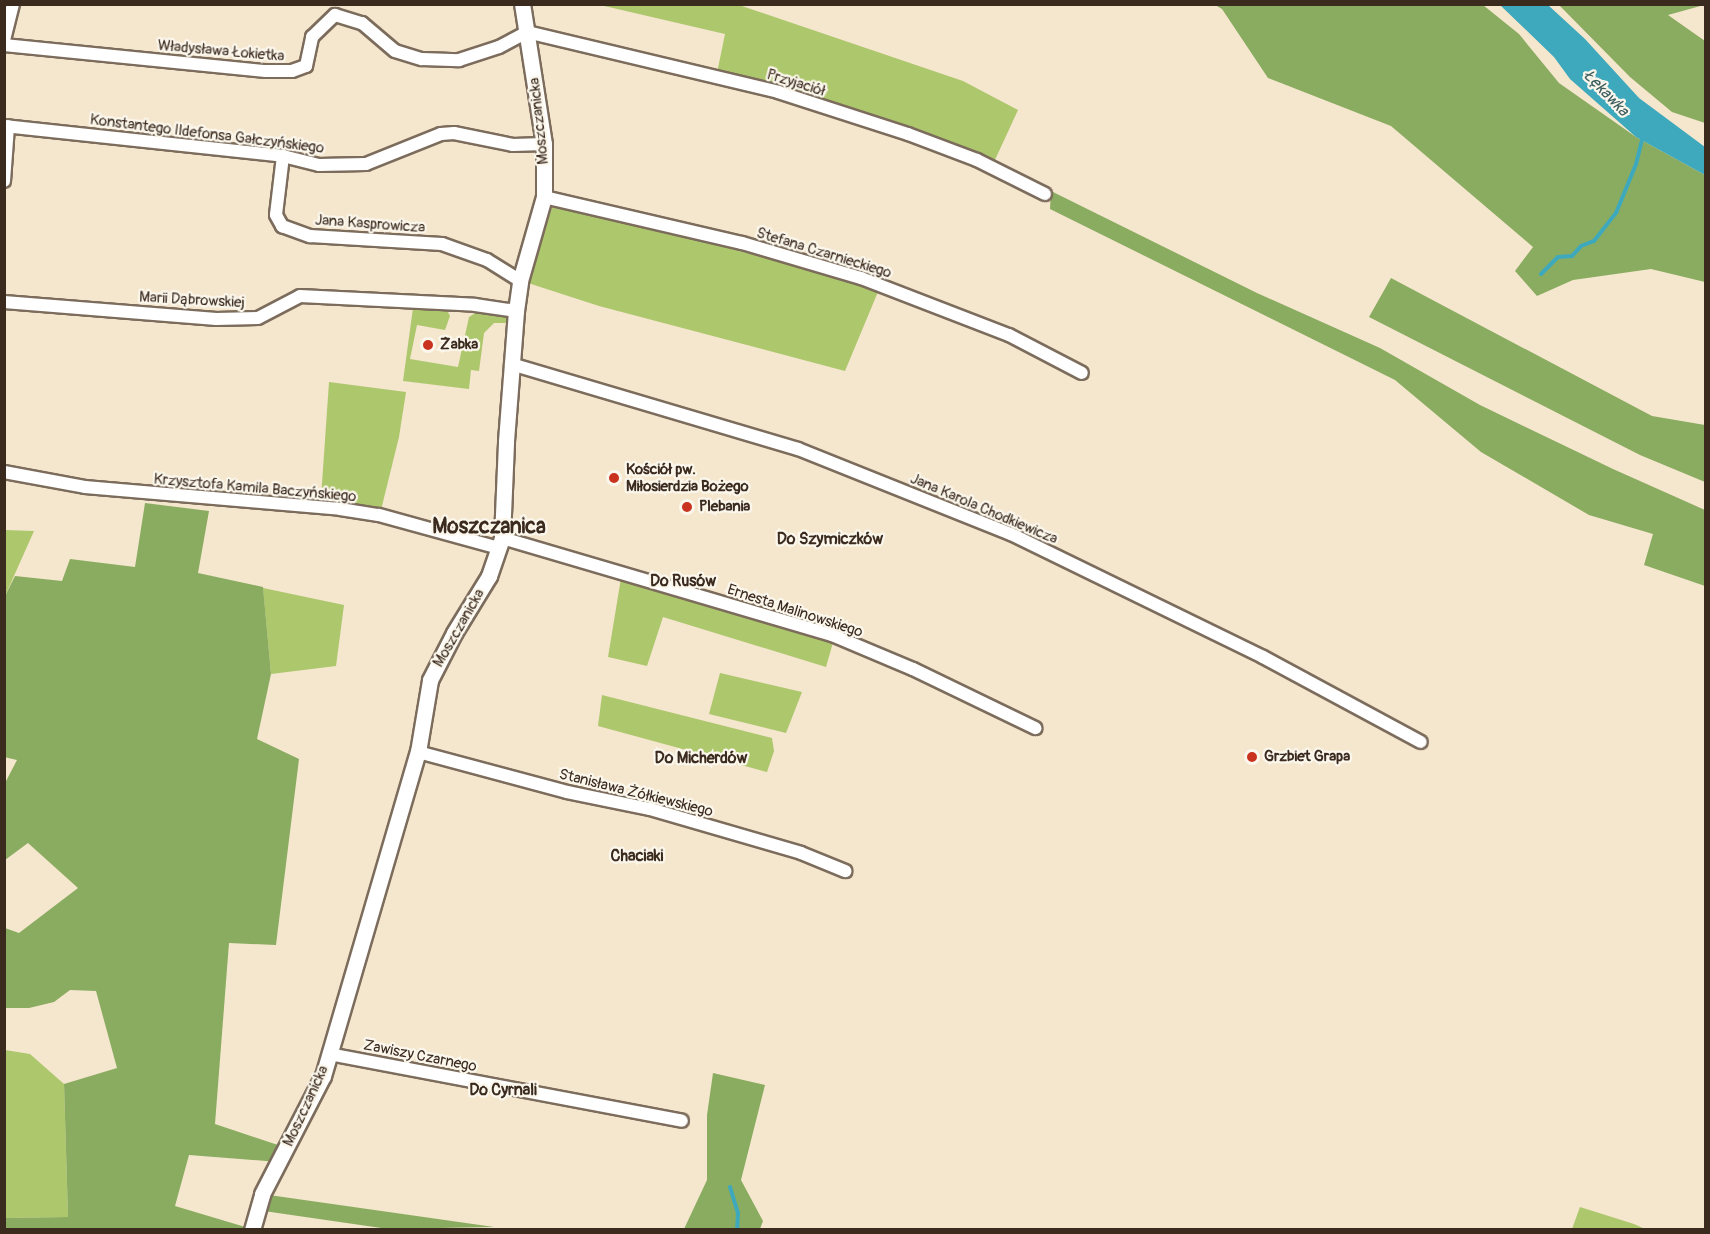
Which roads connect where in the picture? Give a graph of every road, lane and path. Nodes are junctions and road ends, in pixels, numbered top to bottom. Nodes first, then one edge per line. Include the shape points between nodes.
1 (13, 4) edge
2 (522, 4) edge
3 (336, 10) edge
4 (527, 32) junction
5 (4, 40) edge
6 (4, 45) edge
7 (6, 126) edge
8 (544, 144) junction
9 (284, 156) junction
10 (4, 181) edge
11 (1045, 194) dead end
12 (544, 197) junction
13 (520, 281) junction
14 (4, 302) edge
15 (516, 311) junction
16 (511, 364) junction
17 (1082, 373) dead end
18 (4, 472) edge
19 (501, 543) junction
20 (1035, 728) dead end
21 (1421, 742) dead end
22 (418, 752) junction
23 (845, 871) dead end
24 (329, 1054) junction
25 (682, 1121) dead end
26 (252, 1230) edge

1 - 5 street
2 - 4 street, Moszczanicka
3 - 4 street, Władysława Łokietka via 362,23 395,51 422,59 459,60 499,47
3 - 6 street, Władysława Łokietka via 312,37 306,66 292,71
4 - 8 street, Moszczanicka
4 - 11 street, Przyjaciół via 778,92 977,160
7 - 9 street, Konstantego Ildefonsa Gałczyńskiego
7 - 10 street
8 - 9 street, Konstantego Ildefonsa Gałczyńskiego via 513,145 454,133 441,134 366,164 319,165
8 - 12 street, Moszczanicka
9 - 13 street, Jana Kasprowicza via 276,215 282,226 310,236 442,244 487,260
12 - 13 street, Moszczanicka
12 - 17 street, Stefana Czarnieckiego via 742,243 861,278 1009,335
13 - 15 street, Moszczanicka
14 - 15 street, Marii Dąbrowskiej via 216,319 258,318 300,296 475,305
15 - 16 street, Moszczanicka
16 - 19 street, Moszczanicka
16 - 21 street, Jana Karola Chodkiewicza via 798,449 1011,534 1263,657
18 - 19 street, Krzysztofa Kamila Baczyńskiego via 85,487 340,509
19 - 20 street, Ernesta Malinowskiego via 832,635
19 - 22 street, Moszczanicka via 489,576 430,680
22 - 23 street, Stanisława Żółkiewskiego via 567,792 650,809 801,853
22 - 24 street, Moszczanicka
24 - 25 street, Zawiszy Czarnego
24 - 26 street, Moszczanicka via 323,1076 262,1194

